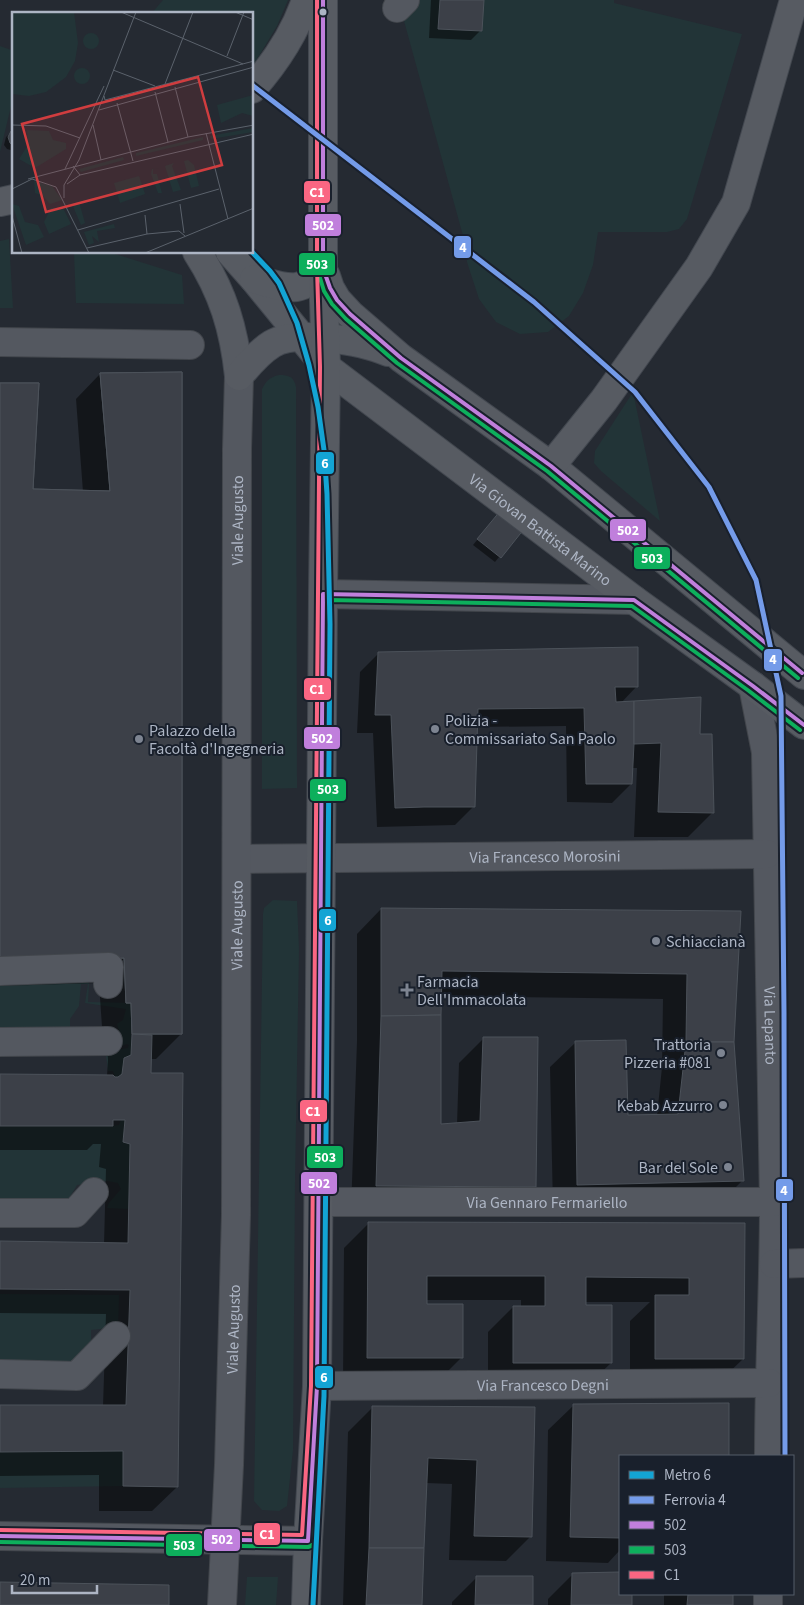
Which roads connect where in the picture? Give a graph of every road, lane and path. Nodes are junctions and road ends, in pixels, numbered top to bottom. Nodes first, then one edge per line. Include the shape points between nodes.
1 (306, 0) edge
2 (323, 0) edge
3 (794, 0) edge
4 (254, 87) edge
5 (198, 254) edge
6 (232, 254) edge
7 (323, 268) junction
8 (254, 279) junction
9 (313, 338) junction
10 (0, 342) edge
11 (190, 345) dead end
12 (401, 358) junction
13 (326, 367) junction
14 (239, 376) junction
15 (374, 404) junction
16 (325, 444) junction
17 (551, 466) junction
18 (323, 594) junction
19 (634, 600) junction
20 (804, 675) edge
21 (754, 686) junction
22 (804, 725) edge
23 (767, 854) junction
24 (322, 858) junction
25 (237, 859) junction
26 (0, 971) edge
27 (108, 984) dead end
28 (108, 1041) dead end
29 (0, 1042) edge
30 (94, 1192) dead end
31 (319, 1202) junction
32 (774, 1202) junction
33 (0, 1213) edge
34 (804, 1262) edge
35 (774, 1264) junction
36 (116, 1336) dead end
37 (0, 1374) edge
38 (769, 1383) junction
39 (317, 1386) junction
40 (769, 1455) edge
41 (0, 1536) edge
42 (225, 1540) junction
43 (308, 1540) junction
44 (222, 1605) edge
45 (306, 1605) edge

1 - 4 main road via 279,56
2 - 7 main road
3 - 17 main road via 736,203 699,267 604,400
5 - 14 main road, Viale Augusto via 212,275 227,311
6 - 8 main road
7 - 8 main road via 306,285 297,287
7 - 9 main road
7 - 12 main road via 337,300
8 - 9 main road
9 - 12 main road via 356,343
9 - 13 main road
9 - 14 main road via 273,343
10 - 11 street
12 - 17 main road
13 - 15 main road, Via Giovan Battista Marino
13 - 16 main road
14 - 25 street, Viale Augusto
15 - 16 main road via 363,402 347,408 340,414
15 - 19 main road, Via Giovan Battista Marino
16 - 18 main road
17 - 20 main road
18 - 19 street
18 - 24 main road
19 - 21 main road, Via Giovan Battista Marino
21 - 22 main road, Via Giovan Battista Marino
21 - 23 street, Via Lepanto via 766,752
23 - 24 street, Via Francesco Morosini
23 - 32 street, Via Lepanto
24 - 25 street, Via Francesco Morosini
24 - 31 main road
25 - 42 street, Viale Augusto via 236,1215
26 - 27 street via 109,968
28 - 29 street
30 - 33 street via 74,1213
31 - 32 street, Via Gennaro Fermariello
31 - 39 main road
32 - 35 street, Via Lepanto
34 - 35 street
35 - 38 street, Via Lepanto
36 - 37 street via 77,1376
38 - 39 street, Via Francesco Degni
38 - 40 street, Via Lepanto
39 - 43 main road
41 - 42 street
42 - 43 street
42 - 44 street, Viale Augusto
43 - 45 main road

